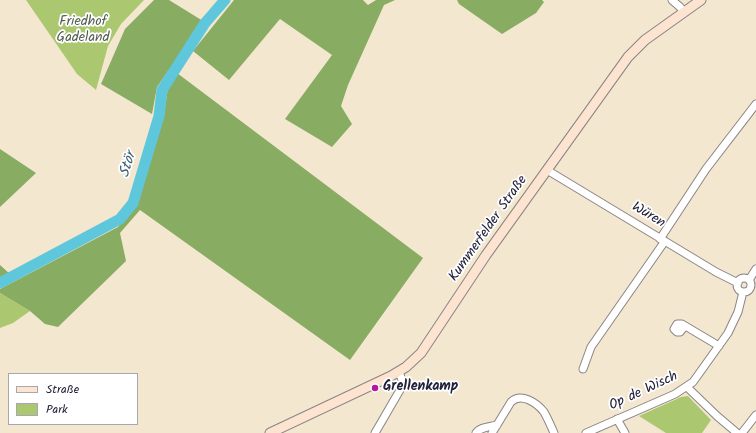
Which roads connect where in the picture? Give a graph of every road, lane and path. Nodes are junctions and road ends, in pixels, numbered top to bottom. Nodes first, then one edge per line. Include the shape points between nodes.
1 (672, 0) edge
2 (701, 0) edge
3 (684, 12) junction
4 (756, 104) edge
5 (547, 170) junction
6 (662, 240) junction
7 (756, 269) edge
8 (738, 283) junction
9 (752, 284) edge
10 (743, 292) junction
11 (685, 326) dead end
12 (719, 346) junction
13 (583, 369) dead end
14 (399, 372) junction
15 (687, 387) junction
16 (756, 415) edge
17 (617, 420) junction
18 (497, 425) junction
19 (270, 433) edge
20 (375, 433) edge
21 (476, 433) edge
22 (492, 433) edge
23 (554, 433) edge
24 (586, 433) edge
25 (625, 433) edge
26 (738, 433) edge
27 (742, 433) edge

1 - 3 street
2 - 3 street, Kummerfelder Straße
3 - 5 street, Kummerfelder Straße via 645,40 628,57
4 - 6 street via 706,169
5 - 6 street, Würen
5 - 14 street, Kummerfelder Straße via 486,255 422,353
6 - 8 street, Würen
6 - 13 street via 591,348
7 - 9 street
8 - 9 street via 742,278
8 - 10 street via 738,288
9 - 10 street via 749,290
10 - 12 street, Op de Wisch via 735,319
11 - 12 street
12 - 15 street, Op de Wisch
14 - 19 street, Kummerfelder Straße
14 - 20 street via 402,380 400,390
15 - 17 street, Op de Wisch
15 - 26 street
16 - 27 street
17 - 24 street, Op de Wisch
17 - 25 street
18 - 21 street via 482,428
18 - 22 street
18 - 23 street via 511,402 522,397 539,407

